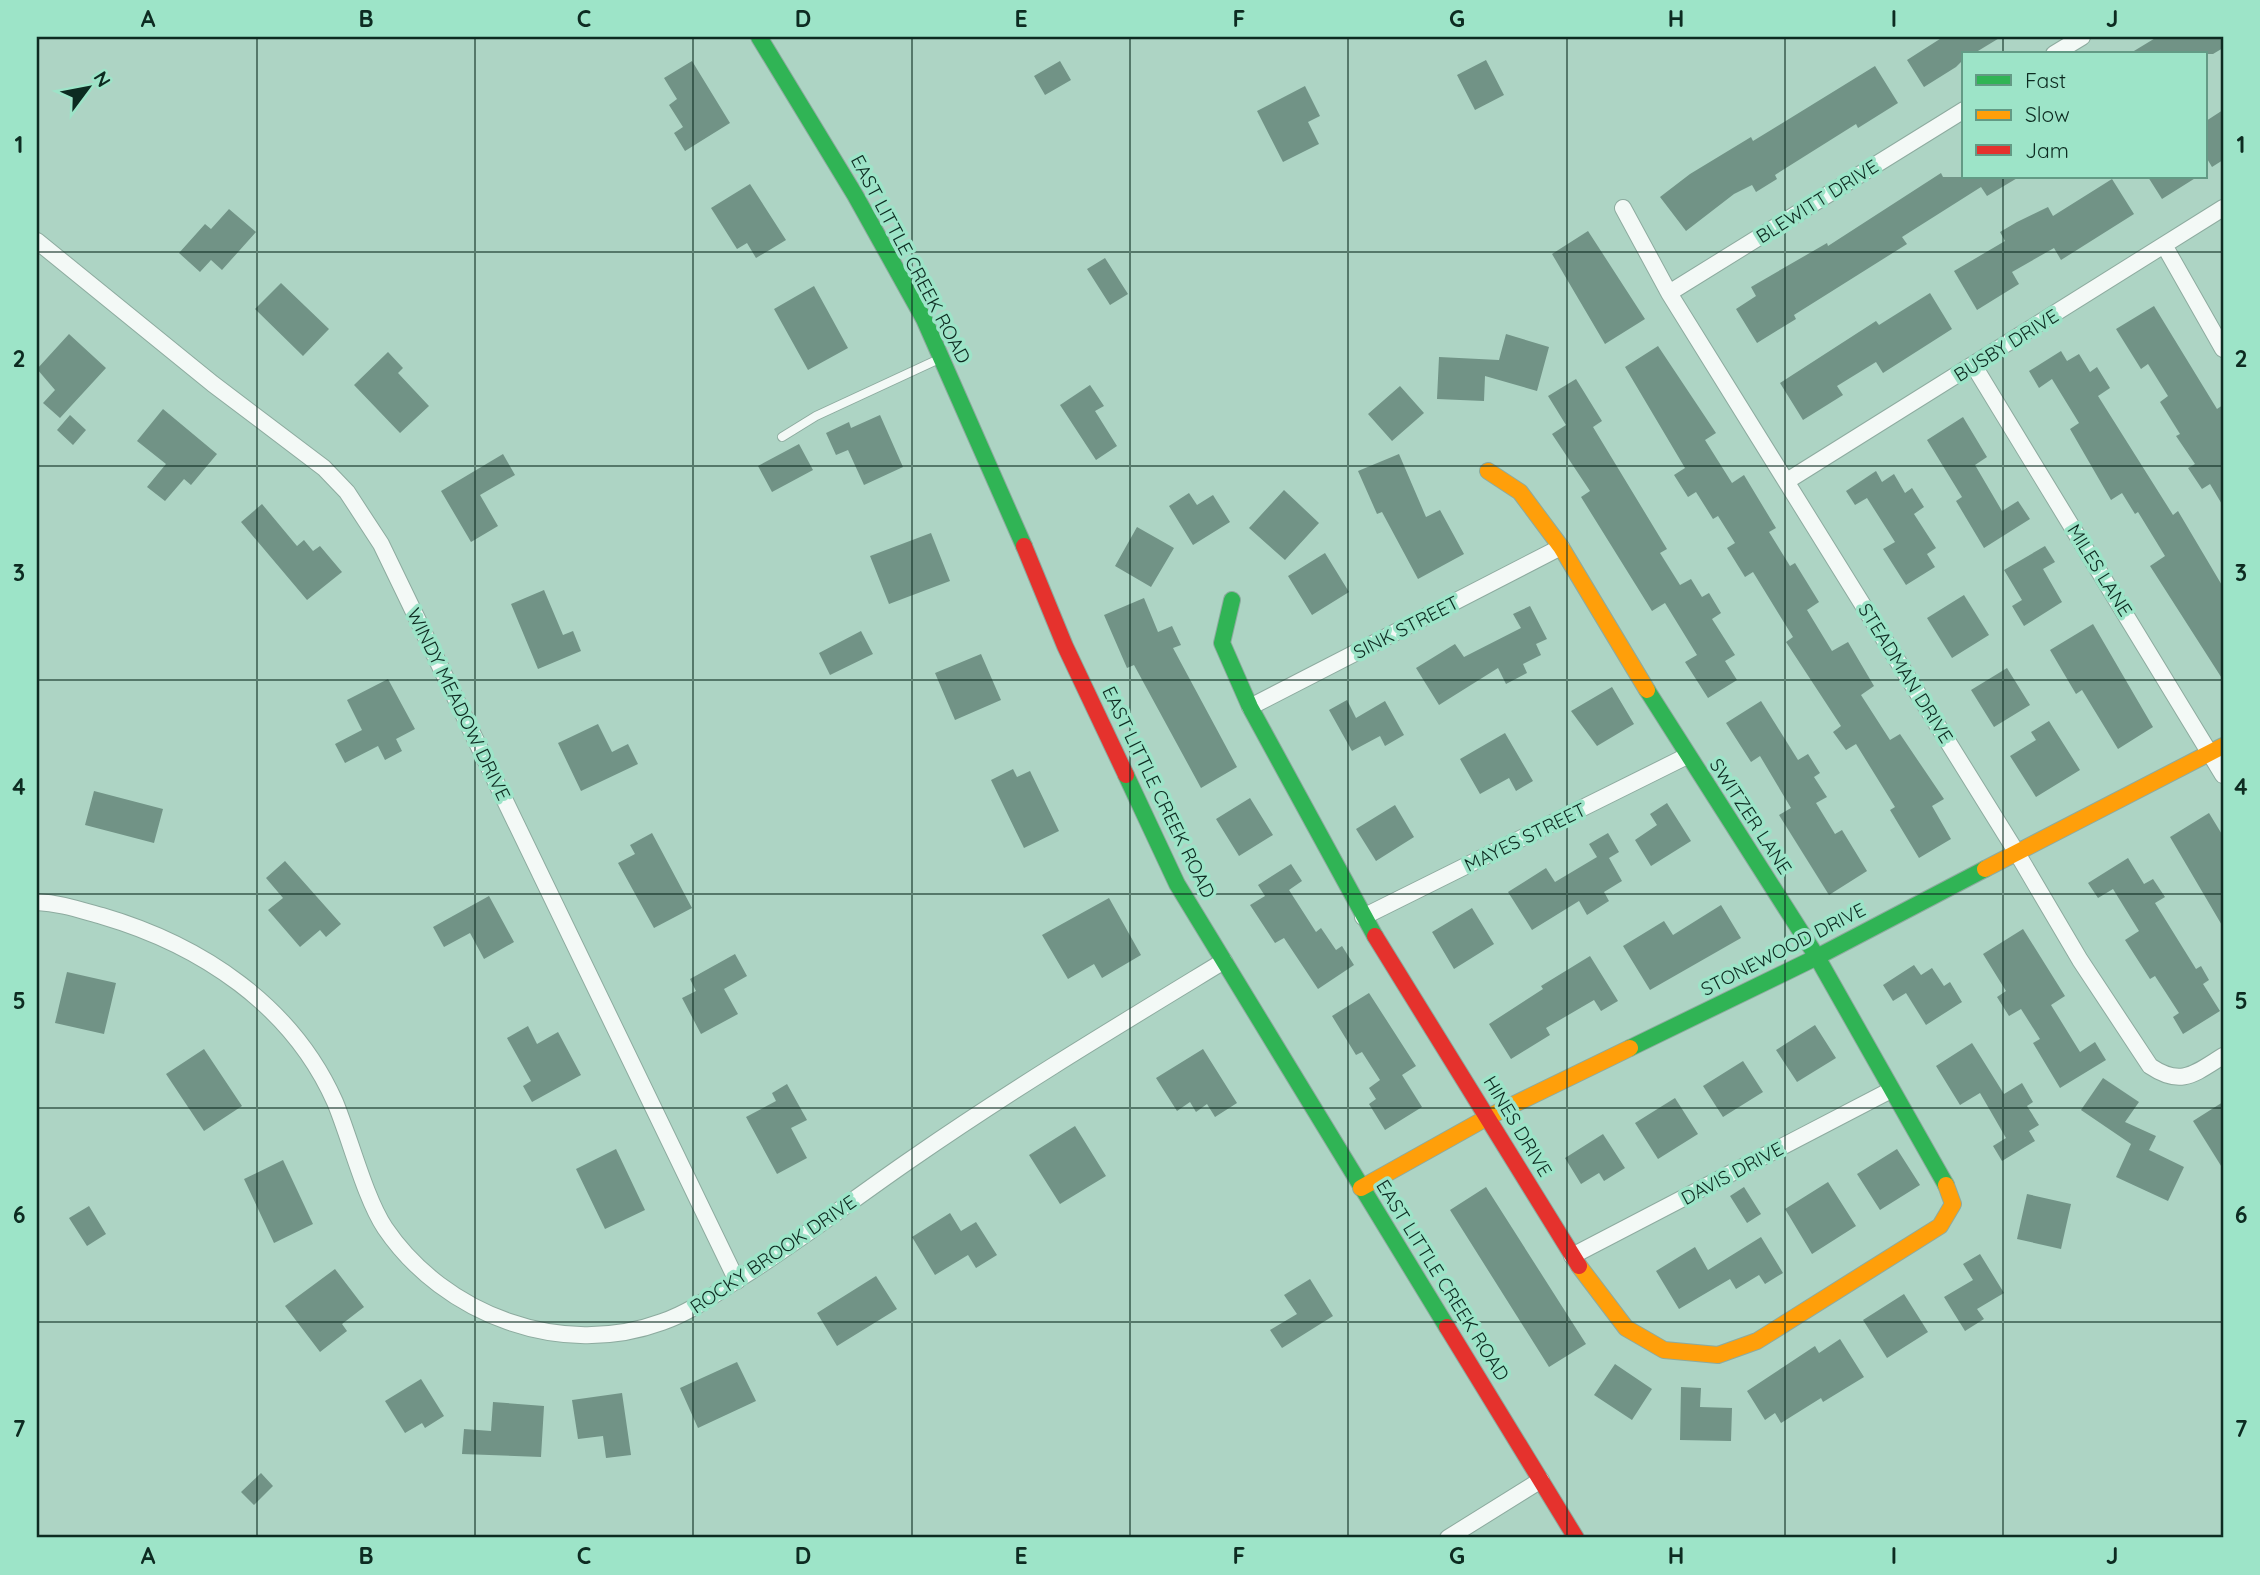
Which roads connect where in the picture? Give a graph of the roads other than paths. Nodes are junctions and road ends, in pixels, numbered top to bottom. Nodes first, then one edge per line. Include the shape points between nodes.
1 (759, 37) edge
2 (2082, 37) edge
3 (2057, 52) edge
4 (1962, 111) edge
5 (1623, 208) dead end
6 (2223, 208) edge
7 (37, 241) edge
8 (2164, 245) junction
9 (1669, 293) junction
10 (2223, 349) edge
11 (942, 358) junction
12 (1974, 366) junction
13 (782, 437) dead end
14 (1488, 471) dead end
15 (1787, 481) junction
16 (1561, 547) junction
17 (1232, 600) dead end
18 (1250, 707) junction
19 (2216, 749) edge
20 (1687, 756) junction
21 (2223, 775) edge
22 (2017, 853) junction
23 (37, 902) edge
24 (1363, 917) junction
25 (1817, 957) junction
26 (1224, 961) junction
27 (2223, 1056) edge
28 (1891, 1090) junction
29 (1488, 1117) junction
30 (1361, 1188) junction
31 (1953, 1204) joint
32 (1572, 1256) junction
33 (737, 1281) junction
34 (1541, 1480) junction
35 (1448, 1538) edge
36 (1576, 1538) edge

1 - 11 street, EAST LITTLE CREEK ROAD via 855,195
2 - 3 street
4 - 9 street, BLEWITT DRIVE
5 - 9 street, STEADMAN DRIVE
6 - 8 street, BUSBY DRIVE
7 - 33 street, WINDY MEADOW DRIVE via 324,468 346,492 381,544
8 - 10 street
8 - 12 street, BUSBY DRIVE
9 - 15 street, STEADMAN DRIVE
11 - 13 lane via 816,416
11 - 26 street, EAST LITTLE CREEK ROAD via 1113,752 1177,884
12 - 15 street, BUSBY DRIVE
12 - 19 street, MILES LANE
14 - 16 street, SWITZER LANE via 1520,492
15 - 22 street, STEADMAN DRIVE
16 - 18 street, SINK STREET
16 - 20 street, SWITZER LANE
17 - 18 street, HINES DRIVE via 1222,643
18 - 24 street, HINES DRIVE
19 - 21 street, MILES LANE
19 - 22 street, STONEWOOD DRIVE
20 - 24 street, MAYES STREET
20 - 25 street, SWITZER LANE
22 - 25 street, STONEWOOD DRIVE
22 - 27 street, STEADMAN DRIVE via 2150,1066 2180,1080
23 - 33 street, ROCKY BROOK DRIVE via 58,903 158,934 244,984 271,1009 297,1040 334,1099 382,1225 410,1260 446,1292 520,1328 600,1336 668,1320
24 - 29 street, HINES DRIVE
25 - 28 street, SWITZER LANE
25 - 29 street, STONEWOOD DRIVE
26 - 30 street, EAST LITTLE CREEK ROAD
26 - 33 street, ROCKY BROOK DRIVE via 1024,1084
28 - 31 street, SWITZER LANE
28 - 32 street, DAVIS DRIVE
29 - 30 street, STONEWOOD DRIVE
29 - 32 street, HINES DRIVE
30 - 34 street, EAST LITTLE CREEK ROAD
31 - 32 street, HINES DRIVE via 1940,1226 1757,1341 1727,1355 1664,1350 1626,1328
34 - 35 street
34 - 36 street, EAST LITTLE CREEK ROAD

